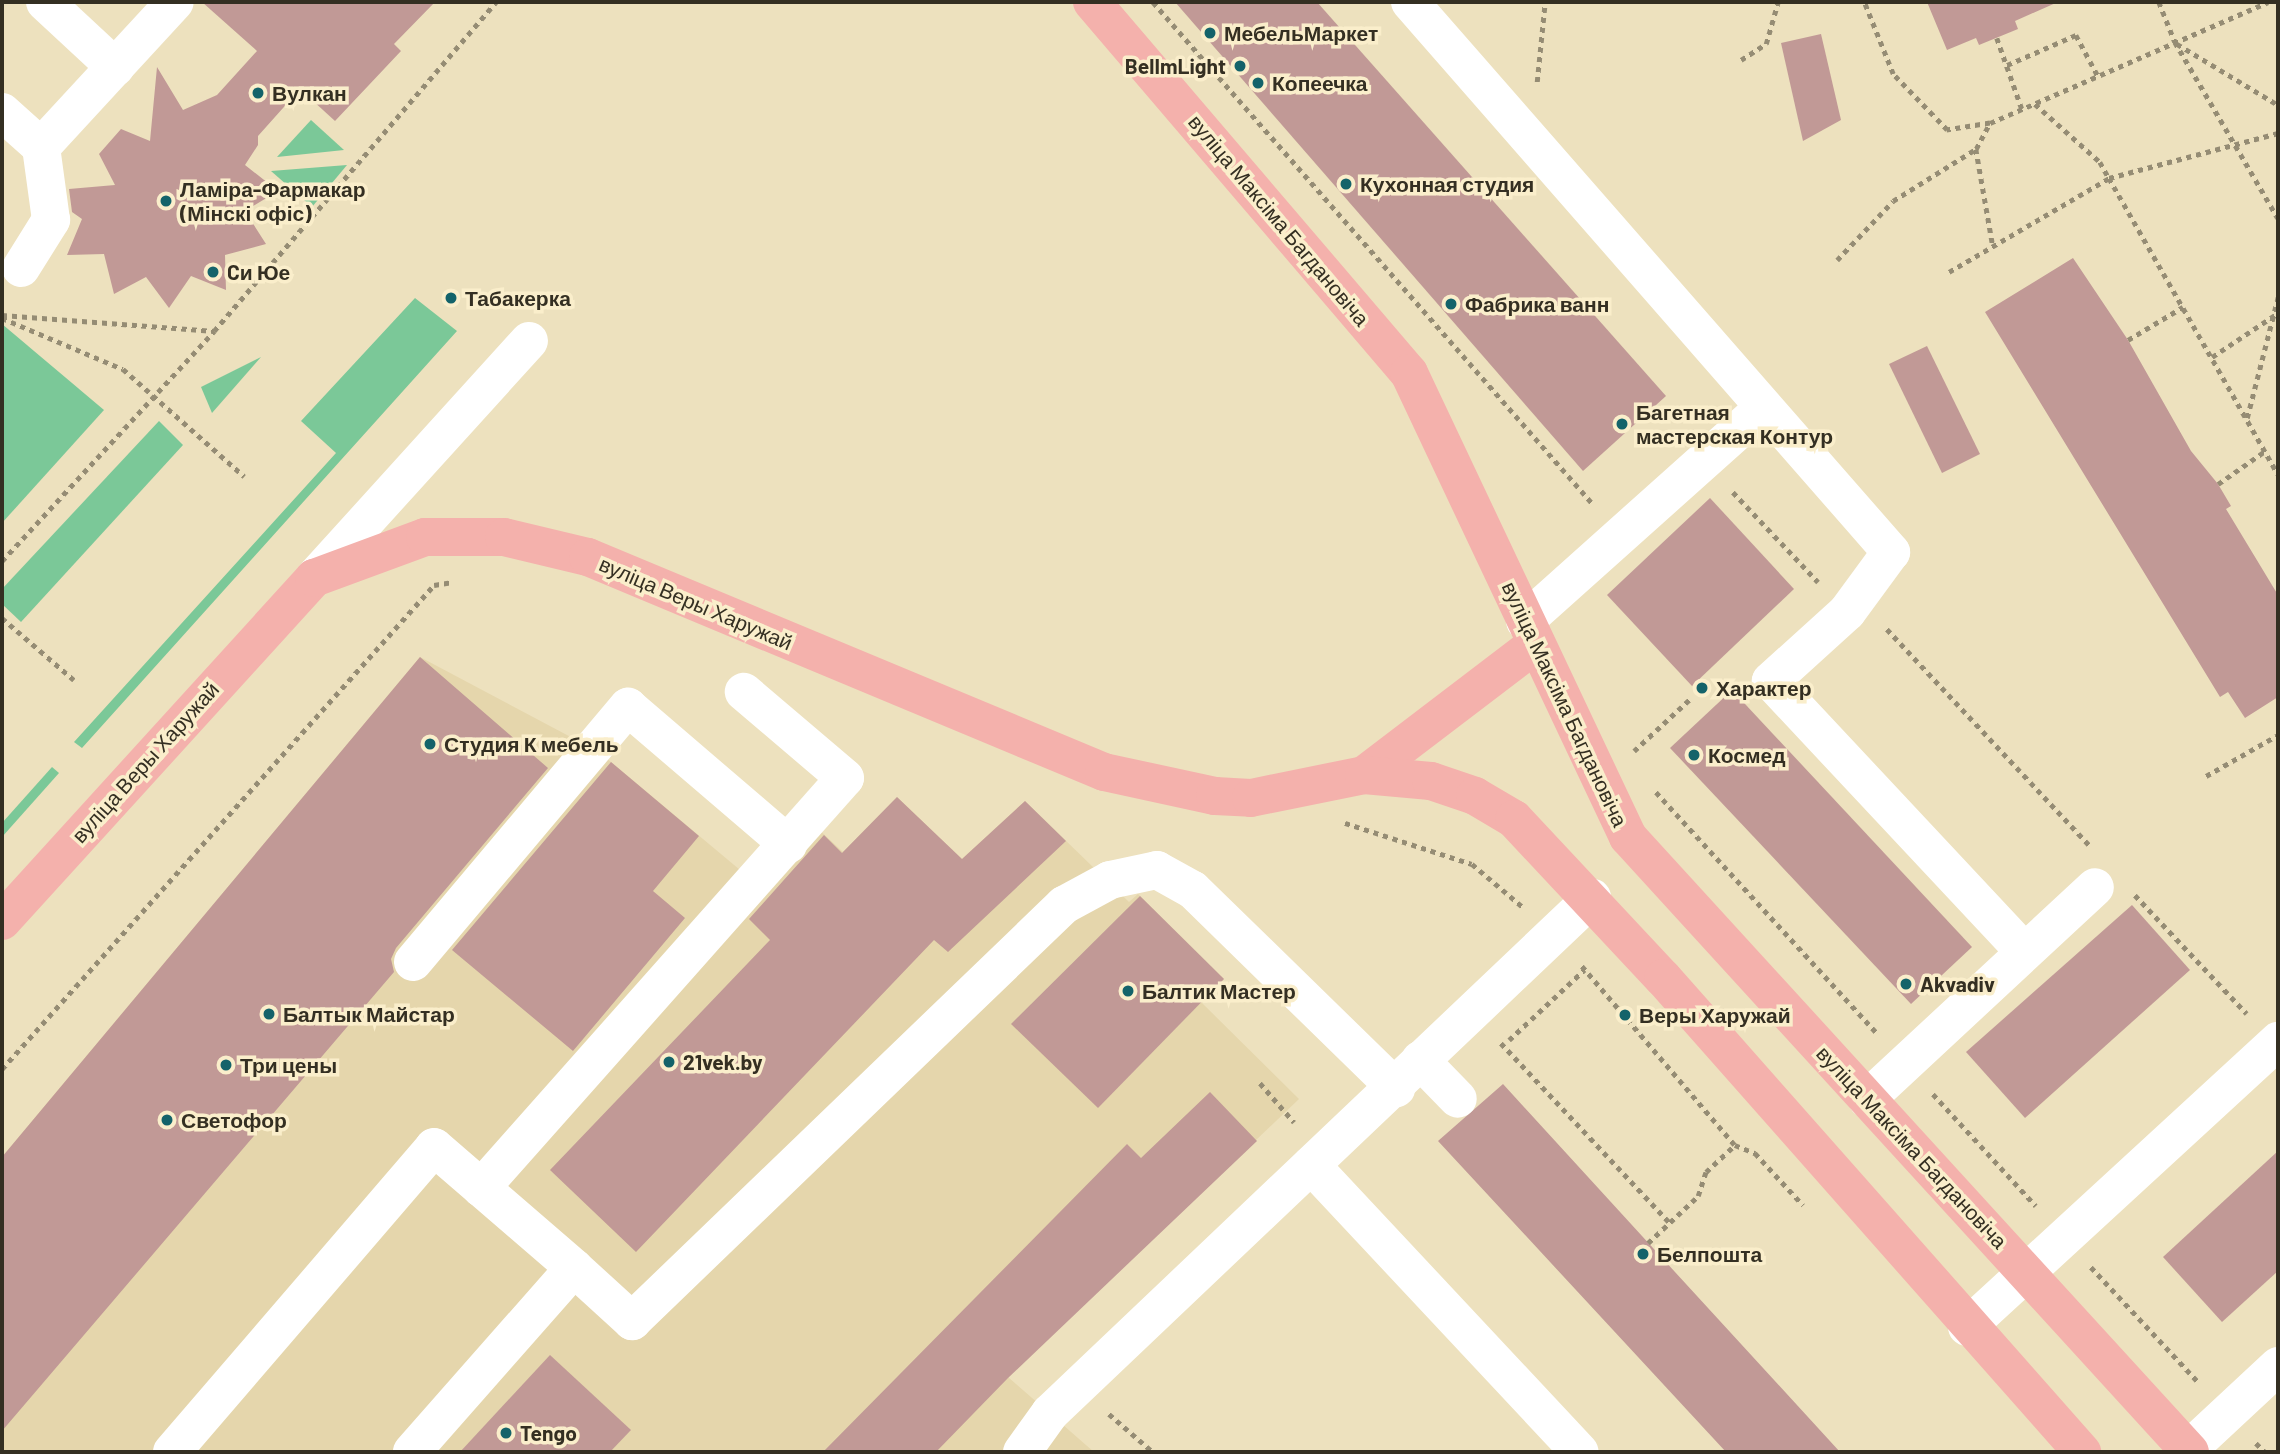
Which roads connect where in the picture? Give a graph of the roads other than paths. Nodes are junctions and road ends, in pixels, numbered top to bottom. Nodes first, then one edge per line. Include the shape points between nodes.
1 (45, 2) edge
2 (174, 2) edge
3 (1092, 2) edge
4 (1411, 2) edge
5 (115, 67) junction
6 (2, 112) edge
7 (40, 147) junction
8 (21, 268) dead end
9 (529, 341) dead end
10 (1763, 408) junction
11 (314, 578) junction
12 (1531, 632) junction
13 (744, 692) dead end
14 (1364, 775) junction
15 (788, 844) junction
16 (2095, 869) road end
17 (1592, 898) junction
18 (2, 921) edge
19 (2025, 953) junction
20 (413, 962) dead end
21 (2276, 1042) edge
22 (1420, 1060) junction
23 (1396, 1088) junction
24 (1458, 1099) dead end
25 (1867, 1099) junction
26 (1317, 1160) junction
27 (481, 1188) junction
28 (574, 1268) junction
29 (2027, 1272) junction
30 (1967, 1327) junction
31 (2278, 1366) edge
32 (2189, 1451) edge
33 (172, 1452) edge
34 (412, 1452) edge
35 (1021, 1452) edge
36 (1580, 1452) edge
37 (2082, 1452) edge

1 - 5 lane
2 - 5 lane
3 - 12 main road, вуліца Максіма Багдановіча via 1409,373
4 - 10 lane via 1531,135
5 - 7 lane
6 - 7 lane
7 - 8 lane via 51,220
9 - 11 lane
10 - 12 lane via 1619,535
10 - 19 lane via 1891,552 1852,605 1771,681
11 - 14 main road, вуліца Веры Харужай via 425,537 504,537 588,557 1104,772 1215,796 1251,798
11 - 18 main road, вуліца Веры Харужай
12 - 14 main road
12 - 25 main road, вуліца Максіма Багдановіча via 1628,837
13 - 15 lane via 845,778
14 - 17 main road, вуліца Веры Харужай via 1430,781 1475,796 1514,819
15 - 20 lane via 628,707
15 - 27 lane
16 - 19 lane
17 - 22 lane
17 - 30 main road
19 - 25 lane
21 - 29 lane
22 - 23 lane
22 - 24 lane
23 - 26 lane
23 - 28 lane via 1193,890 1157,870 1110,880 1064,905 632,1321
25 - 29 main road, вуліца Максіма Багдановіча
26 - 35 lane via 1050,1413
26 - 36 lane
27 - 28 lane
27 - 33 lane via 434,1147
28 - 34 lane
29 - 30 lane
29 - 32 main road, вуліца Максіма Багдановіча
30 - 37 main road
31 - 32 lane

